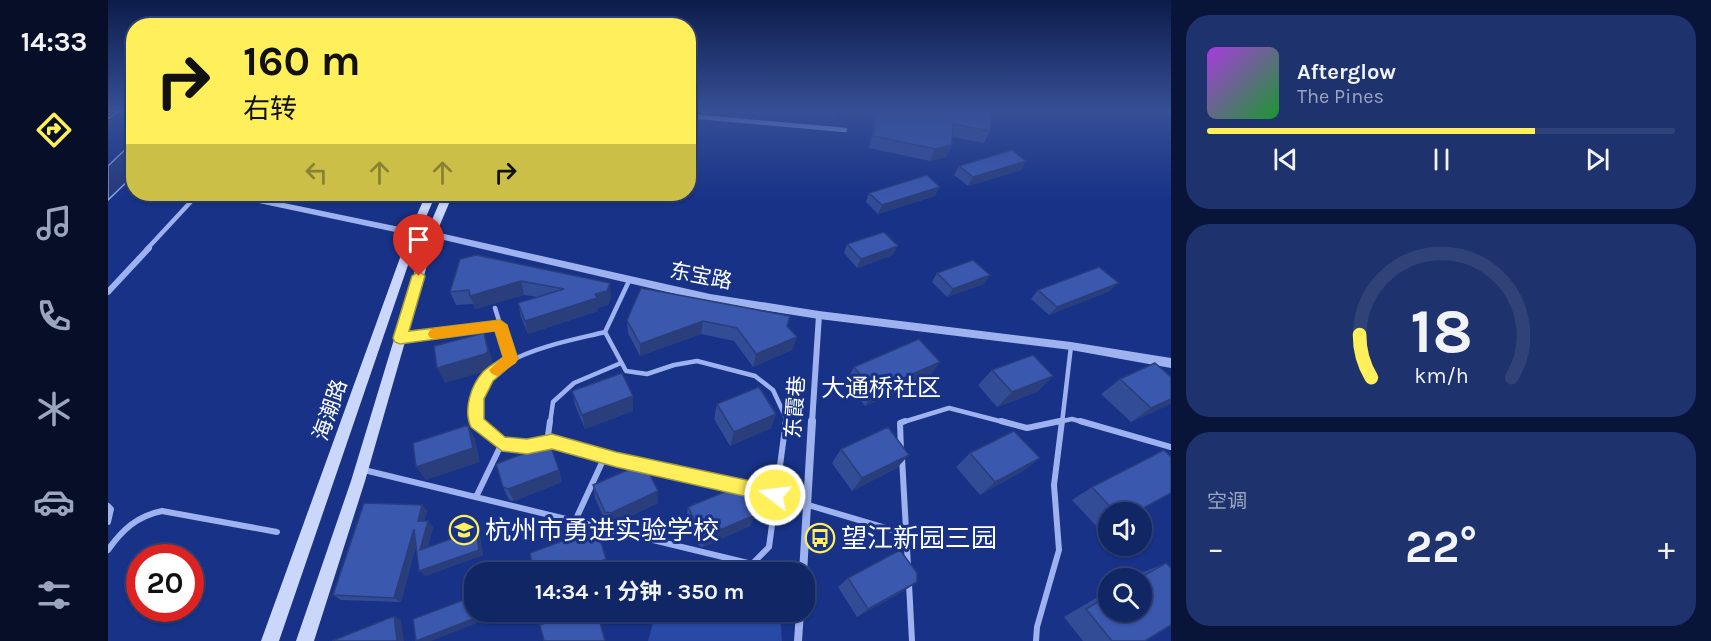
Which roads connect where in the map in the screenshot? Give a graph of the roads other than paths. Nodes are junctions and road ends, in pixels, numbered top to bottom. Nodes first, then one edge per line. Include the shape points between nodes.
1 (192, 201) edge
2 (263, 201) edge
3 (428, 201) edge
4 (445, 201) edge
5 (414, 233) junction
6 (431, 234) junction
7 (629, 281) junction
8 (108, 292) edge
9 (495, 308) dead end
10 (819, 315) junction
11 (500, 325) junction
12 (605, 332) junction
13 (400, 338) junction
14 (1071, 346) junction
15 (511, 359) junction
16 (621, 363) junction
17 (1171, 363) edge
18 (1062, 422) junction
19 (547, 442) junction
20 (502, 443) junction
21 (1171, 447) edge
22 (605, 456) junction
23 (361, 469) junction
24 (775, 495) junction
25 (476, 497) junction
26 (807, 504) junction
27 (108, 506) edge
28 (575, 521) junction
29 (108, 522) edge
30 (277, 532) dead end
31 (906, 534) junction
32 (108, 550) edge
33 (804, 562) edge
34 (908, 570) edge
35 (909, 582) edge
36 (799, 622) edge
37 (270, 641) edge
38 (305, 641) edge
39 (798, 641) edge
40 (912, 641) edge
41 (1036, 641) edge

1 - 8 street
2 - 5 street, 东宝路
3 - 5 main road, 海潮路
4 - 6 main road
5 - 6 street, 东宝路
5 - 37 main road, 海潮路
6 - 7 street, 东宝路
6 - 13 main road
7 - 10 street, 东宝路
7 - 12 lane
9 - 11 lane
10 - 14 street, 东宝路
10 - 26 street, 东霞巷
11 - 13 lane
11 - 15 lane
12 - 15 lane
12 - 16 lane
13 - 23 main road
14 - 17 street, 东宝路
14 - 18 lane
15 - 20 lane via 488,377 476,398 476,422
16 - 19 lane via 574,383 553,402
16 - 24 lane via 626,371 647,374 697,361 755,376 773,390 786,418
18 - 21 lane via 1072,420
18 - 31 lane via 1026,428 950,408 900,423
18 - 41 lane via 1054,485 1059,550
19 - 20 lane via 527,447
19 - 22 lane
20 - 25 lane
22 - 24 lane
22 - 28 lane
23 - 25 lane
23 - 38 main road
24 - 26 lane
24 - 28 lane via 769,547 752,564
25 - 28 lane
26 - 31 lane
26 - 33 street, 东霞巷
27 - 29 lane
30 - 32 lane via 162,511 148,513 130,523
31 - 34 lane
35 - 40 lane
36 - 39 street

